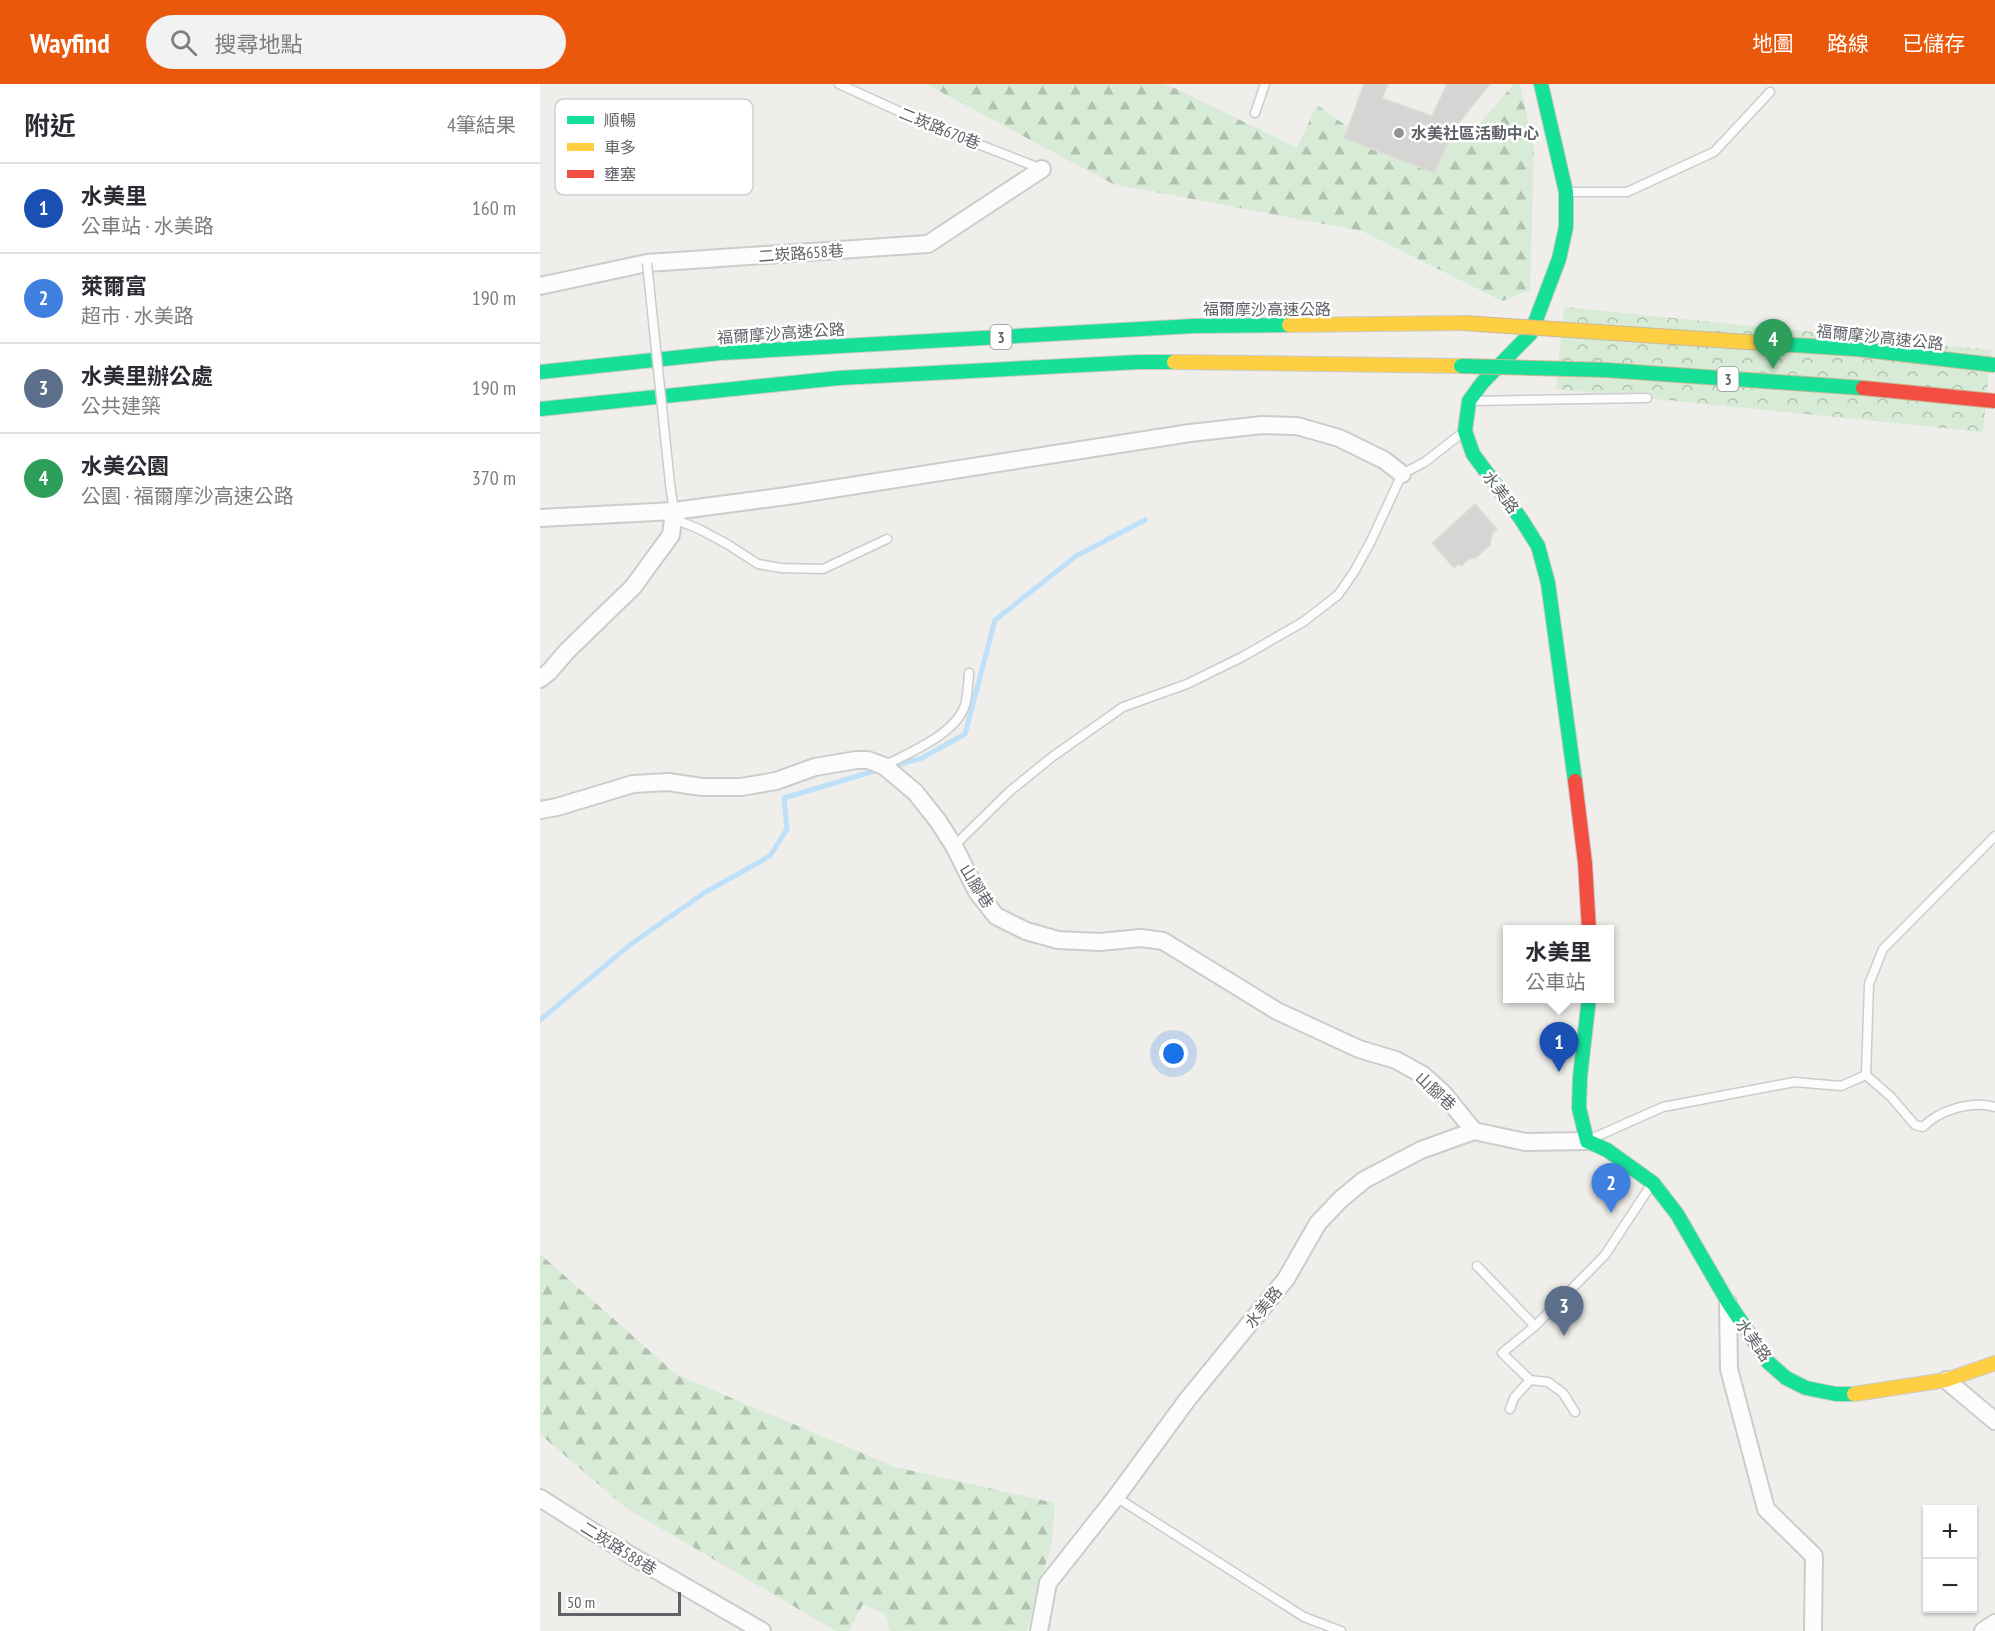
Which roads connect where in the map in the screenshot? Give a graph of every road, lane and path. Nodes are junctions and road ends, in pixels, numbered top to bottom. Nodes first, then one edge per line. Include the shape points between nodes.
1 (839, 84) edge
2 (1265, 84) edge
3 (1541, 84) edge
4 (1770, 92) dead end
5 (1255, 113) dead end
6 (1042, 168) joint
7 (1566, 192) junction
8 (646, 263) junction
9 (540, 285) edge
10 (1995, 365) edge
11 (540, 372) edge
12 (1647, 398) dead end
13 (1469, 401) junction
14 (1995, 401) edge
15 (540, 409) edge
16 (1465, 431) junction
17 (1402, 474) junction
18 (674, 515) junction
19 (540, 518) edge
20 (887, 539) dead end
21 (969, 673) dead end
22 (540, 679) edge
23 (884, 766) junction
24 (540, 810) edge
25 (1995, 836) edge
26 (954, 846) junction
27 (1589, 925) edge
28 (1589, 1003) edge
29 (1866, 1075) junction
30 (1995, 1107) edge
31 (1474, 1131) junction
32 (1587, 1141) junction
33 (1653, 1183) junction
34 (1477, 1266) dead end
35 (1728, 1302) junction
36 (1535, 1326) junction
37 (1995, 1363) edge
38 (1530, 1380) junction
39 (1946, 1380) junction
40 (1510, 1409) dead end
41 (1575, 1412) dead end
42 (1995, 1421) edge
43 (1116, 1497) junction
44 (540, 1498) edge
45 (1995, 1623) edge
46 (762, 1631) edge
47 (1039, 1631) edge
48 (1341, 1631) edge
49 (1813, 1631) edge
50 (1983, 1631) edge

1 - 6 lane, 二崁路670巷 via 929,125
2 - 5 lane
3 - 7 main road
4 - 7 lane via 1714,152 1627,192
6 - 8 street, 二崁路658巷 via 928,244
7 - 13 main road via 1566,227 1559,259 1531,333
8 - 9 street, 二崁路658巷
8 - 18 lane, bridge
10 - 11 main road, 福爾摩沙高速公路 / 3, bridge via 1857,349 1464,323 1193,326 720,353
12 - 13 lane
13 - 16 main road, 水美路
14 - 15 main road, 3, bridge via 1606,370 1139,362 839,378
16 - 17 lane via 1425,462
16 - 27 main road, 水美路 via 1473,454 1538,546 1548,583 1574,769
17 - 18 street via 1384,460 1339,438 1297,426 1262,425
17 - 26 lane via 1371,541 1338,595 1303,622 1242,657 1187,684 1123,706 1010,790
18 - 19 street
18 - 20 lane via 758,564 781,568 823,569
18 - 22 street via 671,535 633,587
21 - 23 lane via 965,705 958,721
23 - 24 street, 山腳巷 via 856,760 741,787 633,784
23 - 26 street, 山腳巷 via 915,792
25 - 29 lane via 1883,949 1869,984
26 - 31 street, 山腳巷 via 977,892 996,916 1026,931 1059,940 1163,941 1276,1011 1423,1075
28 - 32 main road via 1579,1108
29 - 30 lane via 1915,1125 1923,1127 1931,1119 1971,1104
29 - 32 lane via 1841,1086 1794,1082 1662,1107
31 - 32 street, 水美路 via 1525,1142
31 - 43 street, 水美路 via 1421,1150 1364,1180 1341,1199 1318,1223 1286,1279 1187,1400
32 - 33 main road, 水美路 via 1607,1150
33 - 35 main road, 水美路 via 1677,1214
33 - 36 lane via 1605,1255
34 - 36 lane
35 - 39 main road, 水美路 via 1767,1362 1806,1388 1858,1394
35 - 49 street via 1729,1369 1766,1509 1814,1556
36 - 38 lane via 1502,1353
37 - 39 main road, 水美路
38 - 40 lane
38 - 41 lane via 1548,1382 1563,1393
39 - 42 street
43 - 47 street, 水美路 via 1048,1583
43 - 48 lane via 1304,1617
44 - 46 street, 二崁路588巷 via 630,1556
45 - 50 street

